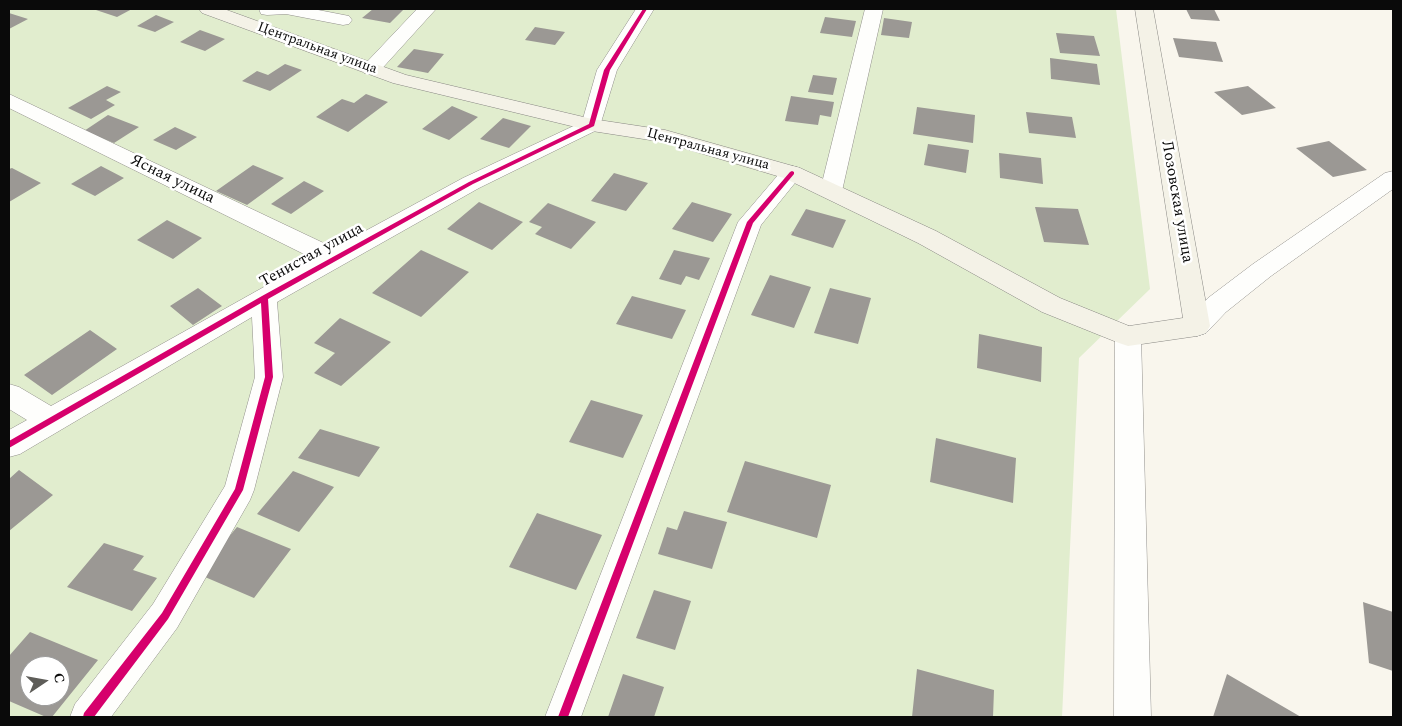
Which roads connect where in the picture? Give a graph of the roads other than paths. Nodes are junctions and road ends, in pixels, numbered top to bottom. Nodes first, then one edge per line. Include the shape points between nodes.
1 (208, 9) edge
2 (427, 9) edge
3 (645, 9) edge
4 (874, 9) edge
5 (1144, 9) edge
6 (266, 16) edge
7 (343, 20) dead end
8 (371, 69) junction
9 (9, 100) edge
10 (592, 125) junction
11 (792, 173) junction
12 (1393, 178) edge
13 (831, 191) junction
14 (335, 259) junction
15 (264, 298) junction
16 (1197, 326) junction
17 (1128, 336) junction
18 (9, 395) edge
19 (50, 420) junction
20 (9, 445) edge
21 (88, 717) edge
22 (563, 717) edge
23 (1133, 717) edge

1 - 6 main road, Центральная улица
2 - 8 street
3 - 10 street via 607,70
4 - 13 street
5 - 16 main road, Лозовская улица
6 - 7 street via 286,9
6 - 8 main road, Центральная улица
8 - 10 main road, Центральная улица via 400,79
9 - 14 street, Ясная улица
10 - 11 main road, Центральная улица via 666,136
10 - 14 street, Тенистая улица via 471,184
11 - 13 main road, Центральная улица
11 - 22 street via 750,222
12 - 16 street via 1262,270 1217,305
13 - 17 main road, Центральная улица via 927,237 1051,305
14 - 15 street, Тенистая улица
15 - 19 street, Тенистая улица
15 - 21 street via 269,377 239,490 164,616
16 - 17 main road
17 - 23 street
18 - 19 street
19 - 20 street, Тенистая улица

